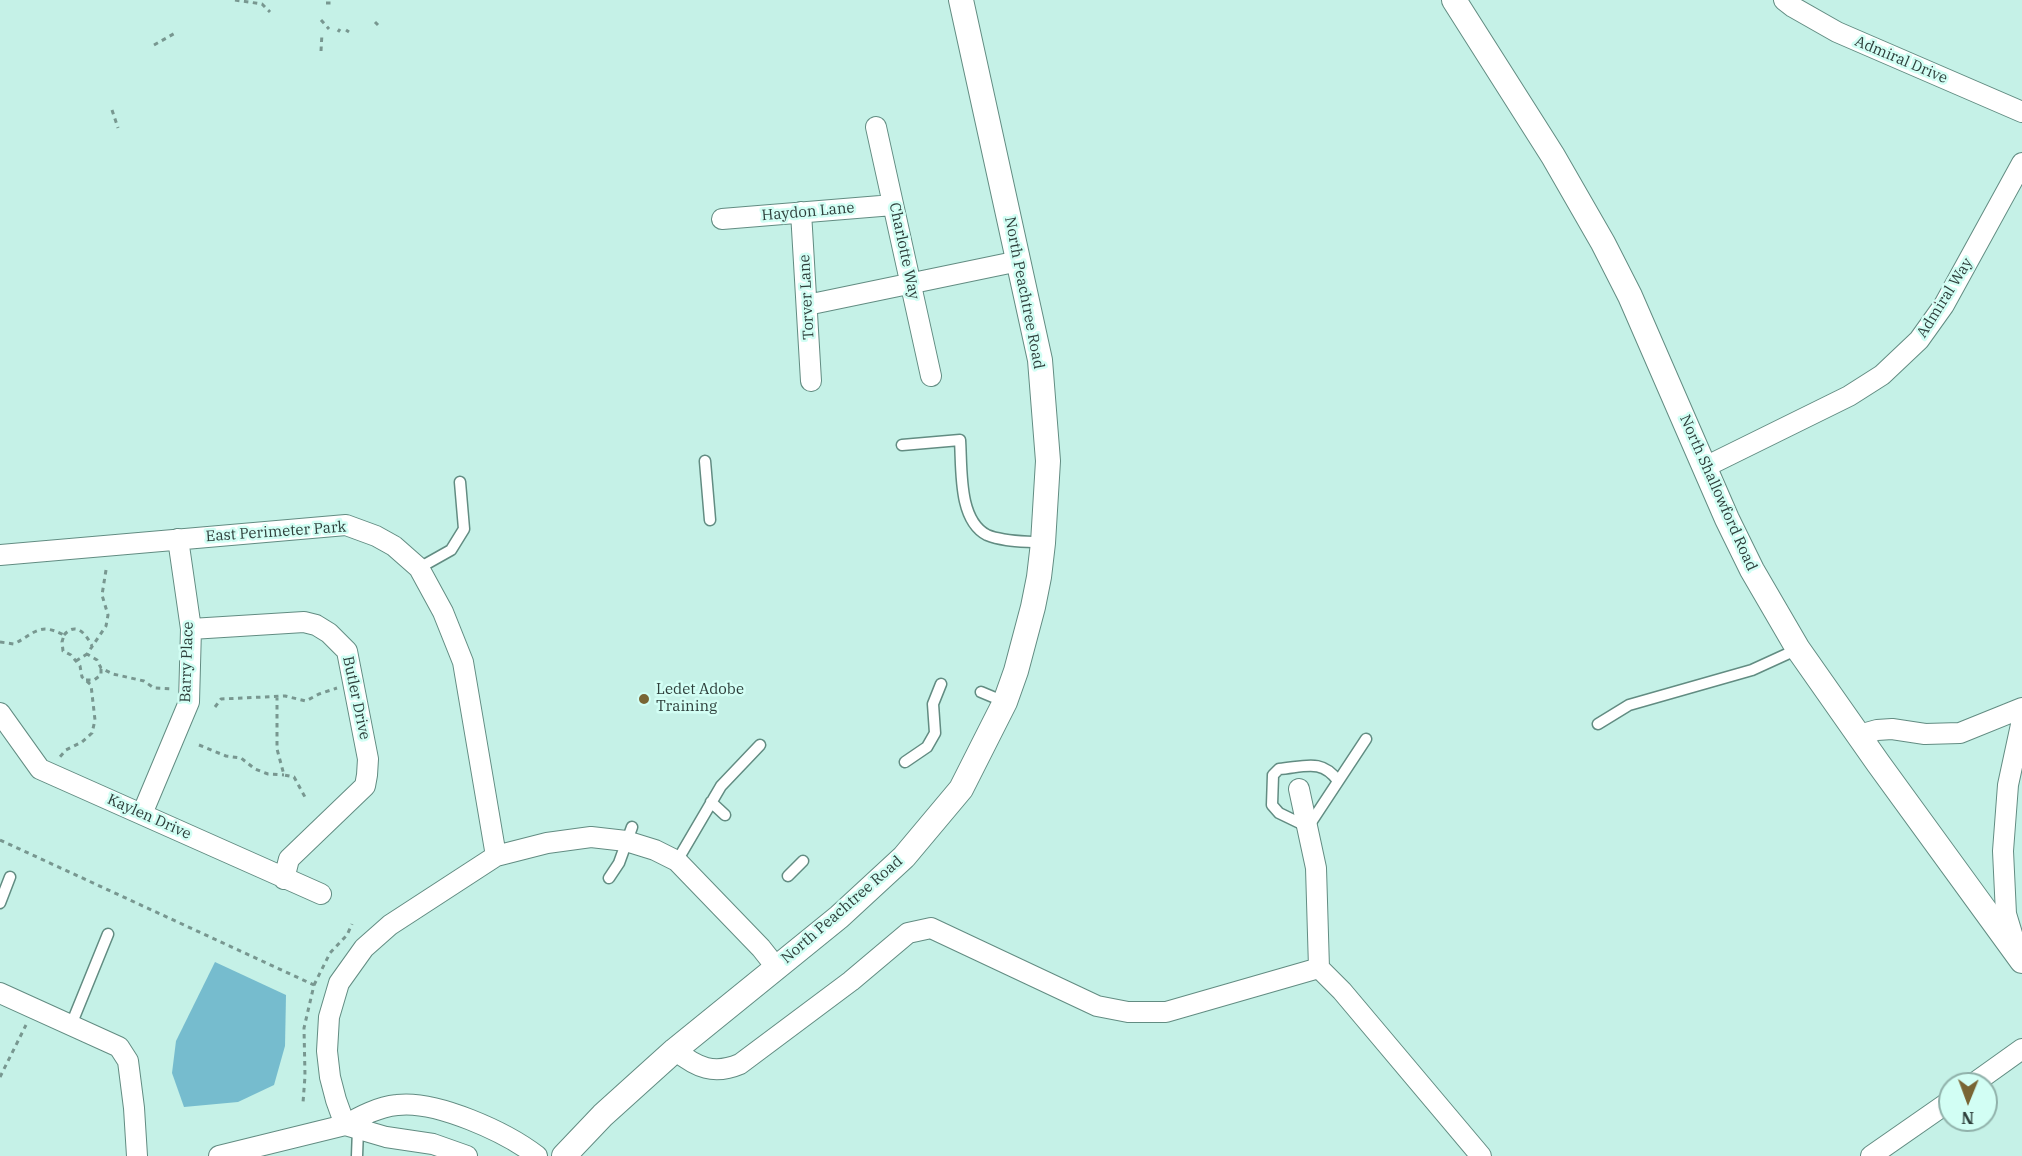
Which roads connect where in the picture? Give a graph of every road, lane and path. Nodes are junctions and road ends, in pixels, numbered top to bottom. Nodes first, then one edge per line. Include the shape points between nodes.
1 (235, 0) edge
2 (961, 0) edge
3 (1454, 0) edge
4 (1784, 0) edge
5 (326, 3) dead end
6 (332, 3) dead end
7 (270, 12) dead end
8 (321, 20) dead end
9 (329, 29) dead end
10 (177, 32) dead end
11 (322, 33) dead end
12 (154, 45) dead end
13 (321, 51) dead end
14 (112, 110) dead end
15 (2022, 112) edge
16 (876, 127) dead end
17 (118, 128) dead end
18 (2022, 163) edge
19 (893, 205) junction
20 (801, 212) junction
21 (722, 219) dead end
22 (1019, 261) junction
23 (910, 283) junction
24 (807, 305) junction
25 (931, 376) dead end
26 (811, 381) dead end
27 (902, 445) dead end
28 (705, 461) dead end
29 (1705, 467) junction
30 (460, 482) dead end
31 (710, 520) dead end
32 (178, 539) junction
33 (1043, 543) junction
34 (0, 555) edge
35 (419, 568) junction
36 (106, 570) dead end
37 (191, 629) junction
38 (64, 635) junction
39 (0, 642) edge
40 (92, 646) junction
41 (1798, 648) junction
42 (87, 654) junction
43 (76, 661) junction
44 (101, 668) junction
45 (86, 680) junction
46 (941, 684) dead end
47 (345, 686) dead end
48 (177, 689) dead end
49 (981, 692) dead end
50 (277, 696) junction
51 (1005, 702) junction
52 (215, 707) dead end
53 (2022, 708) edge
54 (0, 713) edge
55 (2022, 720) edge
56 (1598, 724) dead end
57 (1859, 735) junction
58 (1366, 739) dead end
59 (199, 745) dead end
60 (760, 745) dead end
61 (57, 760) dead end
62 (905, 762) dead end
63 (284, 775) junction
64 (1338, 781) junction
65 (1299, 789) dead end
66 (305, 797) dead end
67 (711, 802) junction
68 (142, 814) junction
69 (725, 815) dead end
70 (1308, 827) junction
71 (629, 834) junction
72 (0, 840) edge
73 (496, 856) junction
74 (677, 861) junction
75 (803, 861) dead end
76 (788, 876) dead end
77 (10, 877) dead end
78 (609, 878) dead end
79 (284, 879) junction
80 (321, 894) dead end
81 (0, 903) edge
82 (352, 924) dead end
83 (108, 934) dead end
84 (2020, 958) edge
85 (776, 967) junction
86 (1319, 968) junction
87 (314, 985) junction
88 (0, 993) edge
89 (26, 1025) dead end
90 (71, 1025) junction
91 (2022, 1049) edge
92 (675, 1050) junction
93 (1990, 1072) edge
94 (0, 1077) edge
95 (303, 1102) dead end
96 (1938, 1109) edge
97 (352, 1127) junction
98 (457, 1154) edge
99 (136, 1156) edge
100 (219, 1156) edge
101 (357, 1156) edge
102 (537, 1156) edge
103 (564, 1156) edge
104 (1481, 1156) edge
105 (1871, 1156) edge

1 - 7 path via 262,4
2 - 22 street, North Peachtree Road
3 - 29 street, North Shallowford Road via 1604,243
4 - 15 street, Admiral Drive via 1837,32
5 - 6 path
8 - 9 path
10 - 12 path
11 - 13 path
14 - 17 path
16 - 19 street, Charlotte Way
18 - 29 street, Admiral Way via 1944,305 1906,353 1882,375 1849,396
19 - 20 street, Haydon Lane
19 - 23 street, Charlotte Way
20 - 21 street, Haydon Lane
20 - 24 street, Torver Lane
22 - 23 street
22 - 33 street, North Peachtree Road via 1040,360 1048,461
23 - 24 street
23 - 25 street, Charlotte Way
24 - 26 street, Torver Lane
27 - 33 lane via 960,440 966,503 975,526 1004,539
28 - 31 lane
29 - 41 street, North Shallowford Road via 1752,570
30 - 35 lane via 464,529 451,550
32 - 34 street, East Perimeter Park
32 - 35 street, East Perimeter Park via 346,525 394,546
32 - 37 street, Barry Place
33 - 51 street, North Peachtree Road via 1029,626
35 - 73 street, East Perimeter Park via 443,612 462,662
36 - 40 path via 102,595 108,615 106,626
37 - 68 street, Barry Place via 189,702
37 - 79 street, Butler Drive via 304,622 329,633 347,651 368,759 365,786 289,859
38 - 39 path via 44,629 32,631 14,644
38 - 40 path via 77,628
38 - 43 path via 63,651
40 - 42 path
41 - 56 lane via 1752,670 1629,705
41 - 57 street, North Shallowford Road
42 - 43 path
42 - 44 path
43 - 45 path
44 - 45 path via 94,680
44 - 48 path via 144,681 154,688
45 - 61 path via 91,685 95,720 92,733
46 - 62 lane via 933,704 935,733 927,747
47 - 50 path via 306,701
49 - 51 lane
50 - 52 path via 221,699
50 - 63 path via 277,748
51 - 85 street, North Peachtree Road via 961,789 904,857 839,917
53 - 57 street via 1960,733 1925,734 1892,729
54 - 68 street, Kaylen Drive via 40,769
55 - 84 street via 2008,784 2003,851 2006,914
57 - 84 street, North Shallowford Road
58 - 64 lane
59 - 63 path via 241,758 268,774
60 - 67 lane
63 - 66 path via 294,777
64 - 70 lane
64 - 70 lane via 1320,765 1279,769 1273,775 1272,805
65 - 70 street
67 - 69 lane
67 - 74 lane
68 - 79 street, Kaylen Drive
70 - 86 street via 1316,868
71 - 73 street via 547,843
71 - 74 street
71 - 78 lane
72 - 87 path
73 - 97 street via 390,926 364,948 339,983 329,1017 327,1051 336,1100
74 - 85 street
75 - 76 lane
77 - 81 lane
79 - 80 street, Kaylen Drive
82 - 87 path via 330,953
83 - 90 lane
85 - 92 street, North Peachtree Road
86 - 92 street via 1166,1012 1128,1012 1096,1006 932,928 908,933 740,1064 726,1070 709,1070
86 - 104 street
87 - 95 path via 304,1028
88 - 90 street
89 - 94 path
90 - 99 street via 119,1047 128,1060
91 - 93 street
92 - 103 street, North Peachtree Road
96 - 105 street
97 - 98 street via 433,1144
97 - 100 street
97 - 101 lane
97 - 102 street via 363,1115 408,1104 484,1125

